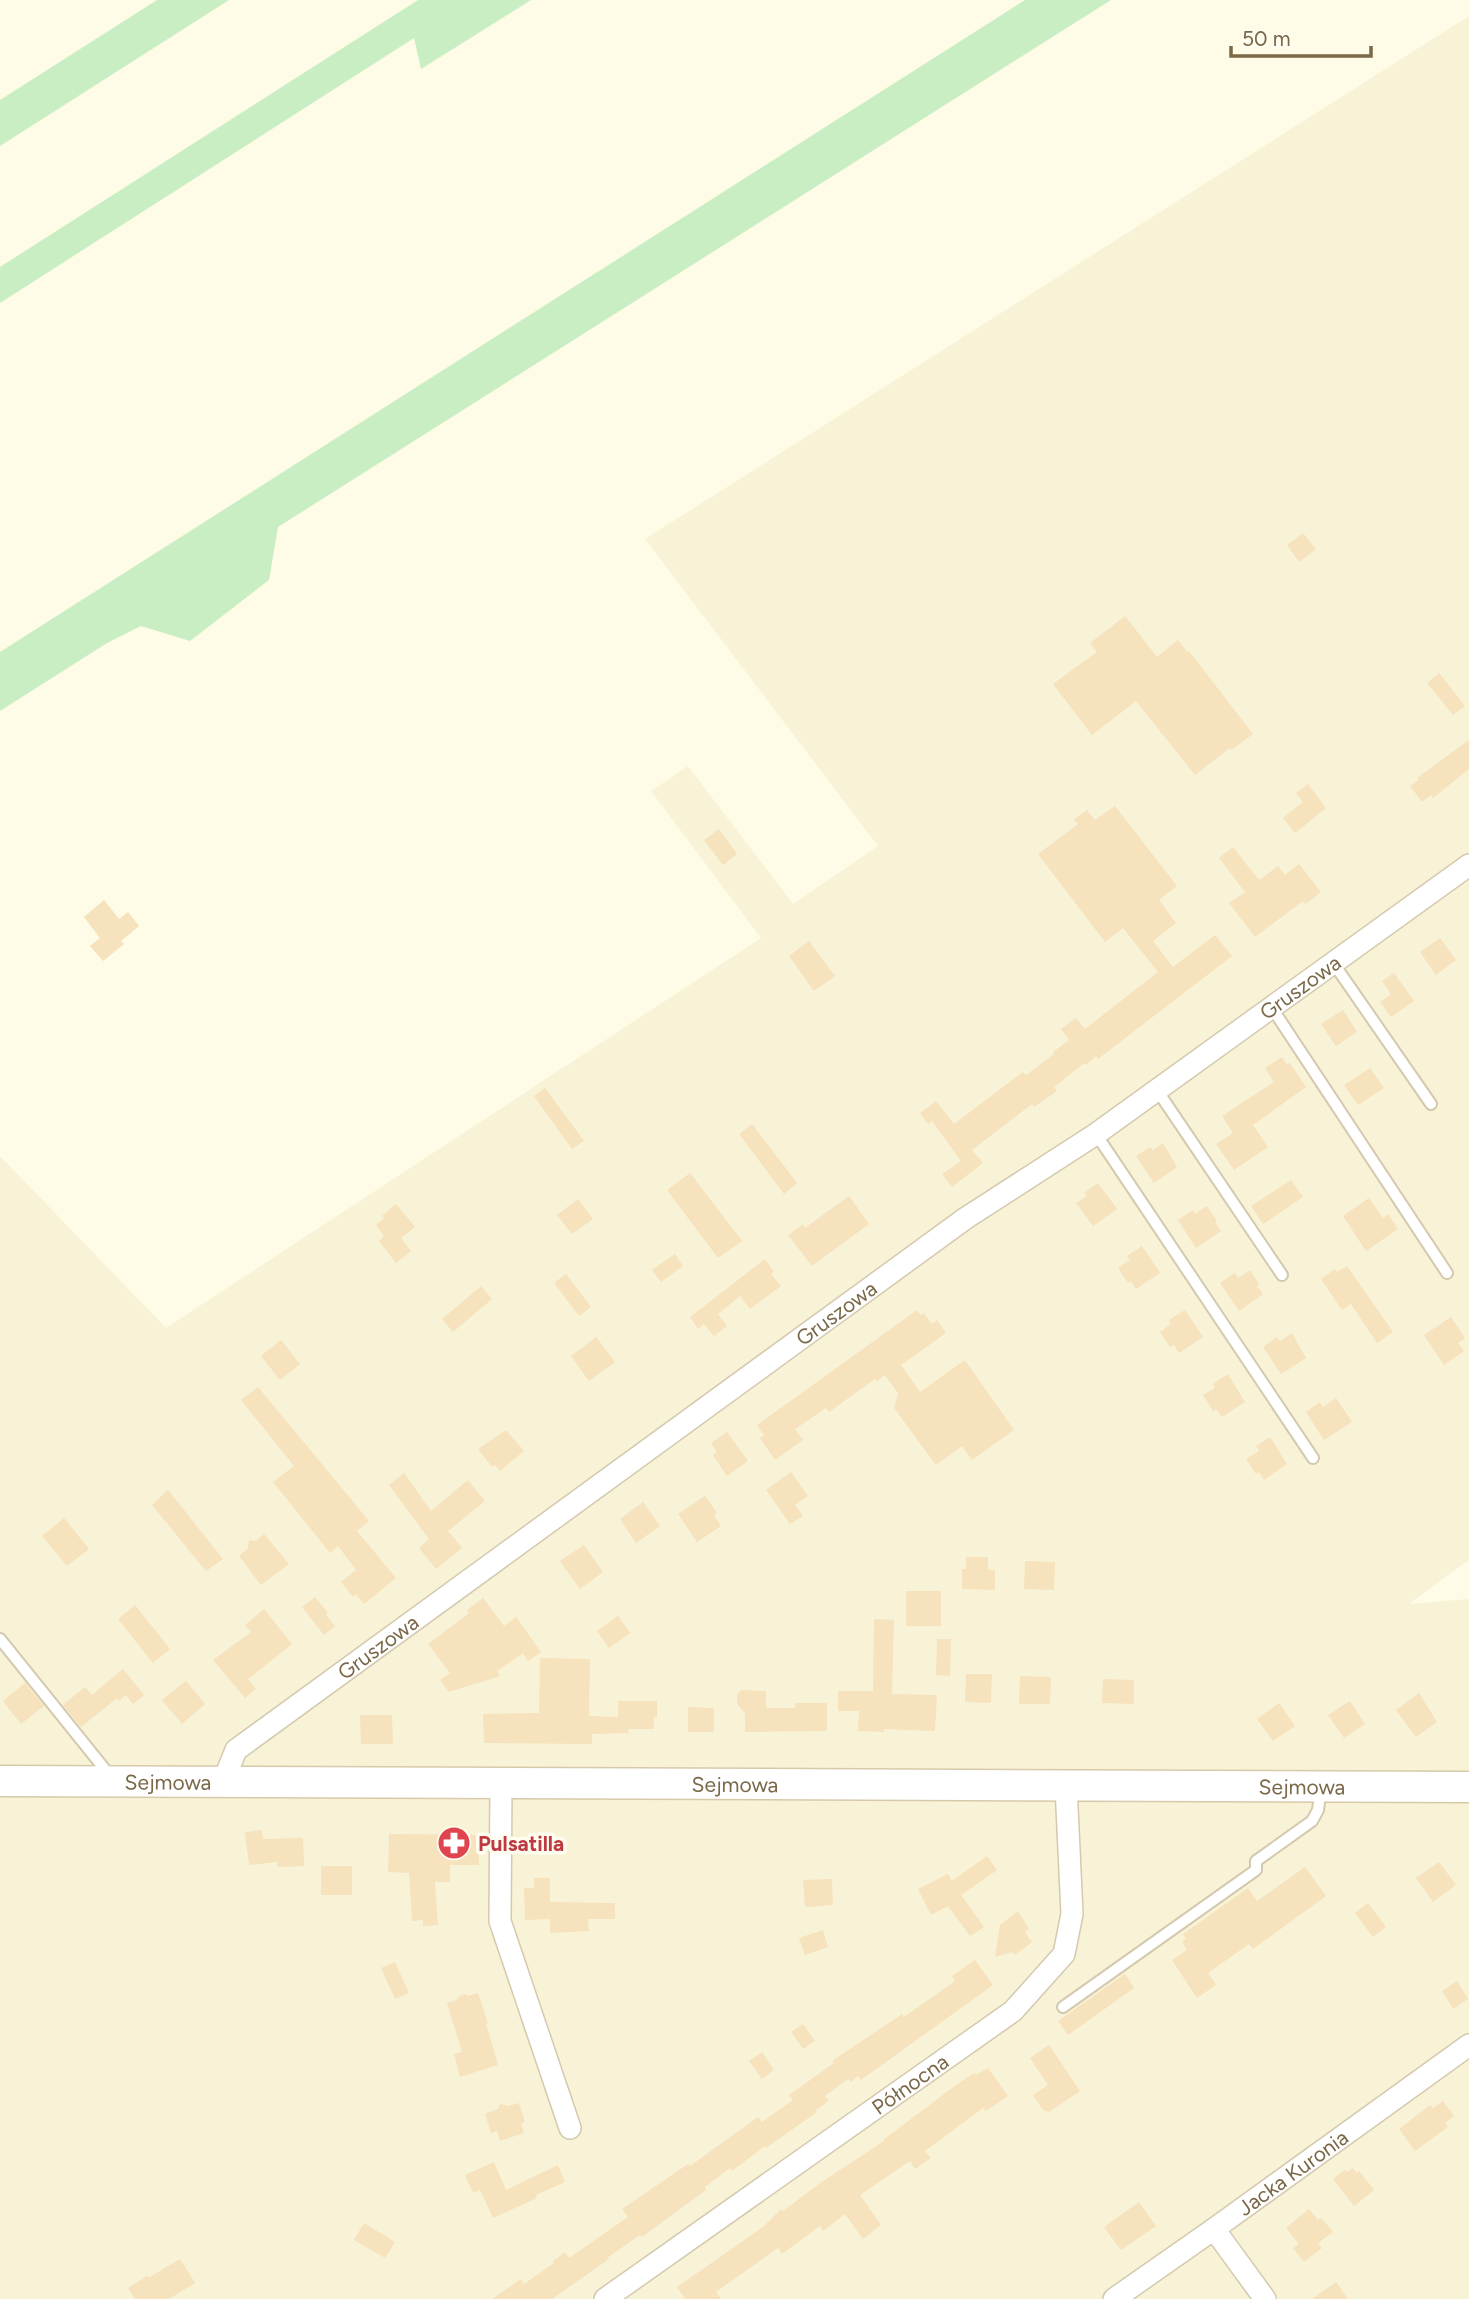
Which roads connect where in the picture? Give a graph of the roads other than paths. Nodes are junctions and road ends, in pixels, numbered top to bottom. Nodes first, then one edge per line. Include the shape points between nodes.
1 (1469, 866) edge
2 (1334, 964) junction
3 (1272, 1008) junction
4 (1157, 1090) junction
5 (1431, 1104) dead end
6 (1096, 1134) junction
7 (1447, 1273) dead end
8 (1282, 1275) dead end
9 (1313, 1458) dead end
10 (0, 1639) edge
11 (0, 1781) edge
12 (115, 1782) junction
13 (223, 1782) junction
14 (501, 1783) junction
15 (1066, 1786) junction
16 (1321, 1787) junction
17 (1469, 1787) edge
18 (1063, 2007) dead end
19 (1469, 2045) edge
20 (570, 2128) dead end
21 (1214, 2229) junction
22 (605, 2299) edge
23 (1114, 2299) edge
24 (1265, 2299) edge

1 - 2 street, Gruszowa
2 - 3 street, Gruszowa
2 - 5 lane
3 - 4 street, Gruszowa
3 - 7 lane
4 - 6 street, Gruszowa
4 - 8 lane
6 - 9 lane
6 - 13 street, Gruszowa via 966,1218 236,1750
10 - 12 lane
11 - 12 main road, Sejmowa
12 - 13 main road, Sejmowa
13 - 14 main road, Sejmowa
14 - 15 main road, Sejmowa
14 - 20 street via 500,1920
15 - 16 main road, Sejmowa
15 - 22 street, Północna via 1072,1914 1064,1954 1022,2002
16 - 17 main road, Sejmowa
16 - 18 lane via 1312,1821 1256,1861 1256,1870
19 - 21 street, Jacka Kuronia
21 - 23 street, Jacka Kuronia
21 - 24 street

